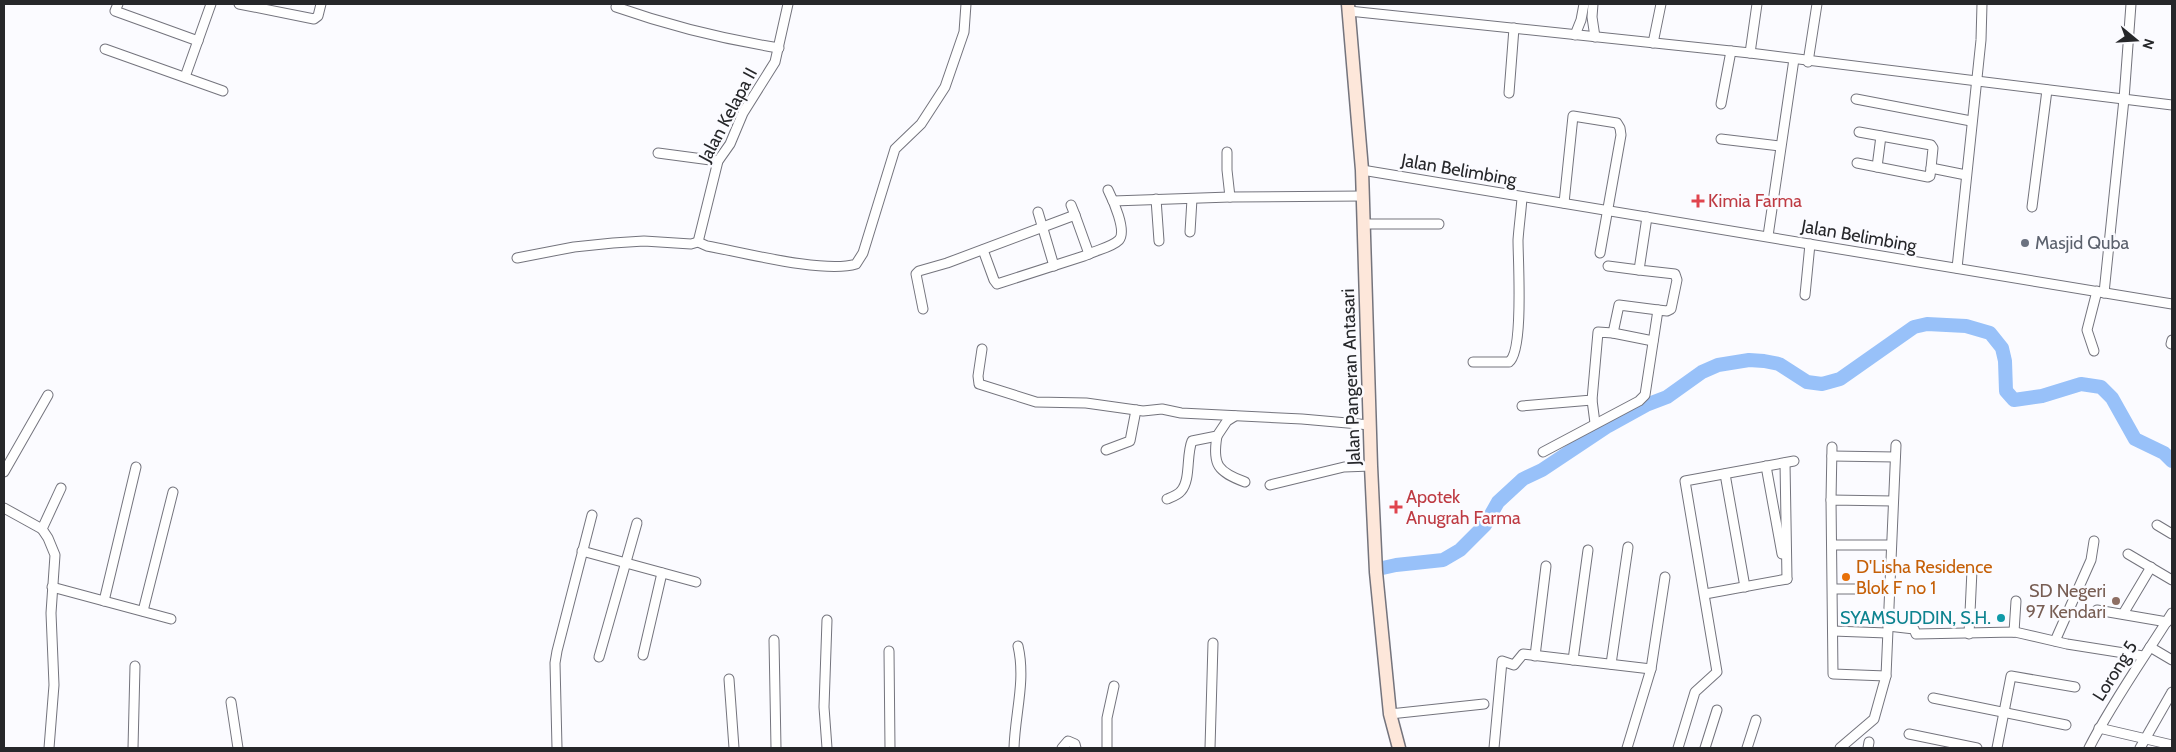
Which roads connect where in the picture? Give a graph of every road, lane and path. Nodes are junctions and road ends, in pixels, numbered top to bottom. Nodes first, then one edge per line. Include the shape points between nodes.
1 (118, 4) edge
2 (211, 4) edge
3 (239, 4) edge
4 (321, 4) edge
5 (617, 4) edge
6 (788, 4) edge
7 (966, 4) edge
8 (1584, 4) edge
9 (1593, 4) edge
10 (1661, 4) edge
11 (1757, 4) edge
12 (1817, 4) edge
13 (1982, 4) edge
14 (2131, 4) edge
15 (1348, 7) edge
16 (1514, 28) junction
17 (1575, 35) junction
18 (1595, 37) junction
19 (198, 41) junction
20 (1653, 43) junction
21 (779, 48) junction
22 (105, 49) dead end
23 (1731, 51) junction
24 (1750, 53) junction
25 (1794, 59) junction
26 (1808, 62) junction
27 (185, 77) junction
28 (1975, 81) junction
29 (2047, 90) junction
30 (223, 91) dead end
31 (1509, 93) dead end
32 (1856, 99) dead end
33 (2124, 99) junction
34 (1721, 104) dead end
35 (2172, 105) edge
36 (1972, 121) junction
37 (1859, 132) dead end
38 (1881, 136) junction
39 (1721, 140) dead end
40 (1780, 146) junction
41 (1228, 152) dead end
42 (658, 154) dead end
43 (718, 161) junction
44 (1857, 163) dead end
45 (1876, 167) junction
46 (1931, 168) junction
47 (1362, 170) junction
48 (1966, 176) junction
49 (1108, 190) dead end
50 (1363, 196) junction
51 (1230, 197) junction
52 (1522, 198) junction
53 (1156, 199) junction
54 (1192, 199) junction
55 (1113, 201) junction
56 (1564, 203) junction
57 (1072, 205) dead end
58 (2032, 207) dead end
59 (1607, 210) junction
60 (1038, 212) dead end
61 (1075, 215) junction
62 (1648, 217) junction
63 (1364, 224) junction
64 (1438, 224) dead end
65 (1044, 228) junction
66 (1190, 232) dead end
67 (1768, 236) junction
68 (1159, 241) dead end
69 (698, 242) junction
70 (1810, 244) junction
71 (983, 250) junction
72 (1600, 253) dead end
73 (1089, 254) junction
74 (517, 258) dead end
75 (1054, 266) junction
76 (1608, 266) dead end
77 (1957, 268) junction
78 (1640, 270) junction
79 (2100, 292) junction
80 (1805, 295) dead end
81 (2172, 304) edge
82 (923, 309) dead end
83 (1658, 310) junction
84 (1613, 333) junction
85 (1653, 341) junction
86 (982, 349) dead end
87 (2094, 351) dead end
88 (1473, 362) dead end
89 (48, 395) dead end
90 (1592, 400) junction
91 (1522, 406) dead end
92 (1136, 410) junction
93 (1236, 416) junction
94 (1595, 423) junction
95 (1370, 425) junction
96 (1217, 436) junction
97 (1896, 445) dead end
98 (1832, 447) dead end
99 (1106, 450) dead end
100 (1543, 452) dead end
101 (1832, 456) junction
102 (1895, 456) junction
103 (1371, 466) junction
104 (1766, 466) junction
105 (136, 467) dead end
106 (4, 472) edge
107 (1725, 474) junction
108 (1245, 482) dead end
109 (1270, 484) dead end
110 (61, 488) dead end
111 (173, 492) dead end
112 (1167, 499) dead end
113 (1831, 500) junction
114 (1893, 501) junction
115 (4, 508) edge
116 (592, 515) dead end
117 (637, 523) dead end
118 (2157, 524) dead end
119 (42, 529) junction
120 (2172, 534) edge
121 (2094, 541) dead end
122 (1833, 545) junction
123 (1890, 545) junction
124 (1628, 548) dead end
125 (1588, 550) dead end
126 (582, 551) junction
127 (2128, 554) dead end
128 (626, 563) junction
129 (1546, 566) dead end
130 (2151, 567) junction
131 (1972, 570) dead end
132 (662, 572) junction
133 (1665, 577) dead end
134 (1787, 579) junction
135 (2172, 580) edge
136 (696, 582) dead end
137 (52, 587) junction
138 (1745, 587) junction
139 (1833, 589) junction
140 (1889, 589) junction
141 (1705, 594) junction
142 (104, 601) junction
143 (2016, 601) dead end
144 (2097, 610) dead end
145 (143, 612) junction
146 (2172, 613) edge
147 (2123, 614) junction
148 (171, 619) dead end
149 (826, 620) dead end
150 (2166, 622) junction
151 (1887, 630) junction
152 (1833, 631) junction
153 (2014, 632) junction
154 (1969, 634) junction
155 (774, 640) dead end
156 (2055, 641) junction
157 (1213, 643) dead end
158 (1018, 646) dead end
159 (2150, 647) junction
160 (889, 651) dead end
161 (643, 655) dead end
162 (1535, 656) junction
163 (2143, 656) junction
164 (599, 657) dead end
165 (1574, 660) junction
166 (2172, 660) edge
167 (1611, 664) junction
168 (135, 666) dead end
169 (1651, 669) junction
170 (1886, 676) junction
171 (729, 679) dead end
172 (1114, 686) dead end
173 (2075, 687) dead end
174 (2172, 692) edge
175 (1933, 698) dead end
176 (231, 702) dead end
177 (1484, 704) dead end
178 (2169, 704) edge
179 (1717, 710) dead end
180 (2004, 712) junction
181 (1390, 714) junction
182 (1756, 720) dead end
183 (2066, 725) dead end
184 (2099, 728) junction
185 (1909, 734) dead end
186 (2144, 738) junction
187 (2172, 745) edge
188 (50, 748) edge
189 (132, 748) edge
190 (238, 748) edge
191 (558, 748) edge
192 (734, 748) edge
193 (776, 748) edge
194 (827, 748) edge
195 (890, 748) edge
196 (1014, 748) edge
197 (1062, 748) edge
198 (1076, 748) edge
199 (1107, 748) edge
200 (1210, 748) edge
201 (1398, 748) edge
202 (1494, 748) edge
203 (1627, 748) edge
204 (1678, 748) edge
205 (1705, 748) edge
206 (1747, 748) edge
207 (1840, 748) edge
208 (1977, 748) edge
209 (1996, 748) edge
210 (2089, 748) edge
211 (2140, 748) edge

1 - 19 street via 115,11
2 - 19 street
3 - 4 street via 314,20
5 - 21 street via 616,7 679,28
6 - 21 street, Jalan Kelapa II
7 - 69 street via 964,32 945,87 921,124 895,149 859,262 839,267 819,265
8 - 17 street
9 - 18 street
10 - 20 street
11 - 24 street
12 - 26 street
13 - 28 street
14 - 33 street
15 - 16 street
15 - 47 street, Jalan Pangeran Antasari
16 - 17 street
16 - 31 street
17 - 18 street
18 - 20 street
19 - 27 street
20 - 23 street
21 - 43 street, Jalan Kelapa II via 775,62
22 - 27 street
23 - 24 street
23 - 34 street
24 - 25 street
25 - 26 street
25 - 40 street
26 - 28 street
27 - 30 street
28 - 29 street
28 - 36 street
29 - 33 street
29 - 58 street
32 - 36 street
33 - 35 street
33 - 79 street
36 - 48 street
37 - 38 street
38 - 45 street
38 - 46 street via 1932,146
39 - 40 street
40 - 67 street
41 - 51 street
42 - 43 street
43 - 69 street, Jalan Kelapa II
44 - 45 street
45 - 46 street via 1928,177
46 - 48 street
47 - 50 street, Jalan Pangeran Antasari
47 - 52 street, Jalan Belimbing
48 - 77 street
49 - 55 street
50 - 51 street
50 - 63 street, Jalan Pangeran Antasari
51 - 54 street
52 - 56 street, Jalan Belimbing
52 - 88 street via 1515,354 1509,362
53 - 54 street
53 - 55 street
53 - 68 street
54 - 66 street
55 - 73 street via 1121,228 1120,239
56 - 59 street, Jalan Belimbing
56 - 59 street via 1572,118 1615,122 1620,135
57 - 61 street
59 - 62 street, Jalan Belimbing
59 - 72 street
60 - 65 street
61 - 65 street
61 - 73 street
62 - 67 street, Jalan Belimbing
62 - 78 street
63 - 64 street
63 - 95 street, Jalan Pangeran Antasari
65 - 71 street
65 - 75 street
67 - 70 street, Jalan Belimbing
69 - 74 street via 613,243
70 - 77 street, Jalan Belimbing
70 - 80 street
71 - 75 street via 997,284
71 - 82 street via 916,272
73 - 75 street
76 - 78 street
77 - 79 street, Jalan Belimbing
78 - 83 street via 1677,276 1672,307 1669,311
79 - 81 street, Jalan Belimbing
79 - 87 street via 2087,330
83 - 84 street via 1615,305
83 - 85 street
84 - 85 street
84 - 90 street via 1600,331 1597,334
85 - 94 street via 1643,397
86 - 92 street via 978,376 981,385 1036,402 1086,403
89 - 106 street
90 - 91 street
90 - 94 street
92 - 93 street
92 - 99 street via 1130,441
93 - 95 street
93 - 96 street
94 - 100 street
95 - 103 street, Jalan Pangeran Antasari
96 - 108 street via 1214,449 1219,469
96 - 112 street via 1192,441 1183,487
97 - 102 street
98 - 101 street
101 - 102 street
101 - 113 street
102 - 114 street
103 - 109 street via 1344,467
103 - 181 street, Jalan Pangeran Antasari via 1376,572
104 - 107 street
104 - 134 street
104 - 134 street via 1790,462
105 - 142 street
107 - 138 street
107 - 141 street via 1685,481
110 - 119 street
111 - 145 street
113 - 114 street
113 - 122 street
114 - 123 street
115 - 119 street
116 - 126 street
117 - 128 street
118 - 120 street
119 - 137 street via 55,555
121 - 156 street via 2091,560
122 - 123 street
122 - 139 street
123 - 140 street
124 - 167 street
125 - 165 street
126 - 128 street
126 - 191 street via 555,663
127 - 130 street
128 - 132 street
128 - 164 street
129 - 162 street
130 - 135 street
130 - 147 street
131 - 154 street
132 - 136 street
132 - 161 street
133 - 169 street
134 - 138 street
137 - 142 street
137 - 188 street via 54,685
138 - 141 street
139 - 140 street
139 - 152 street
140 - 151 street
141 - 204 street via 1717,672 1695,692
142 - 145 street
143 - 153 street
144 - 147 street
145 - 148 street
146 - 150 street, Lorong 5
147 - 150 street
149 - 194 street via 824,707
150 - 159 street, Lorong 5
151 - 152 street
151 - 154 street via 1910,627 1916,634
151 - 170 street
152 - 170 street via 1833,674
153 - 154 street
153 - 156 street
155 - 193 street
156 - 163 street
157 - 200 street
158 - 196 street via 1022,688
159 - 163 street, Lorong 5
159 - 166 street
160 - 195 street
162 - 165 street
162 - 202 street via 1523,654 1514,665 1502,661
163 - 184 street, Lorong 5
165 - 167 street
167 - 169 street
168 - 189 street
169 - 203 street
170 - 207 street via 1874,719
171 - 192 street
172 - 199 street via 1107,718
173 - 180 street via 2011,676
174 - 178 street
175 - 180 street
176 - 190 street
177 - 181 street
178 - 186 street
179 - 205 street
180 - 183 street
180 - 209 street
181 - 201 street, Jalan Pangeran Antasari
182 - 206 street
184 - 186 street
184 - 210 street, Lorong 5
185 - 208 street
186 - 187 street
186 - 211 street
197 - 198 street via 1068,741

